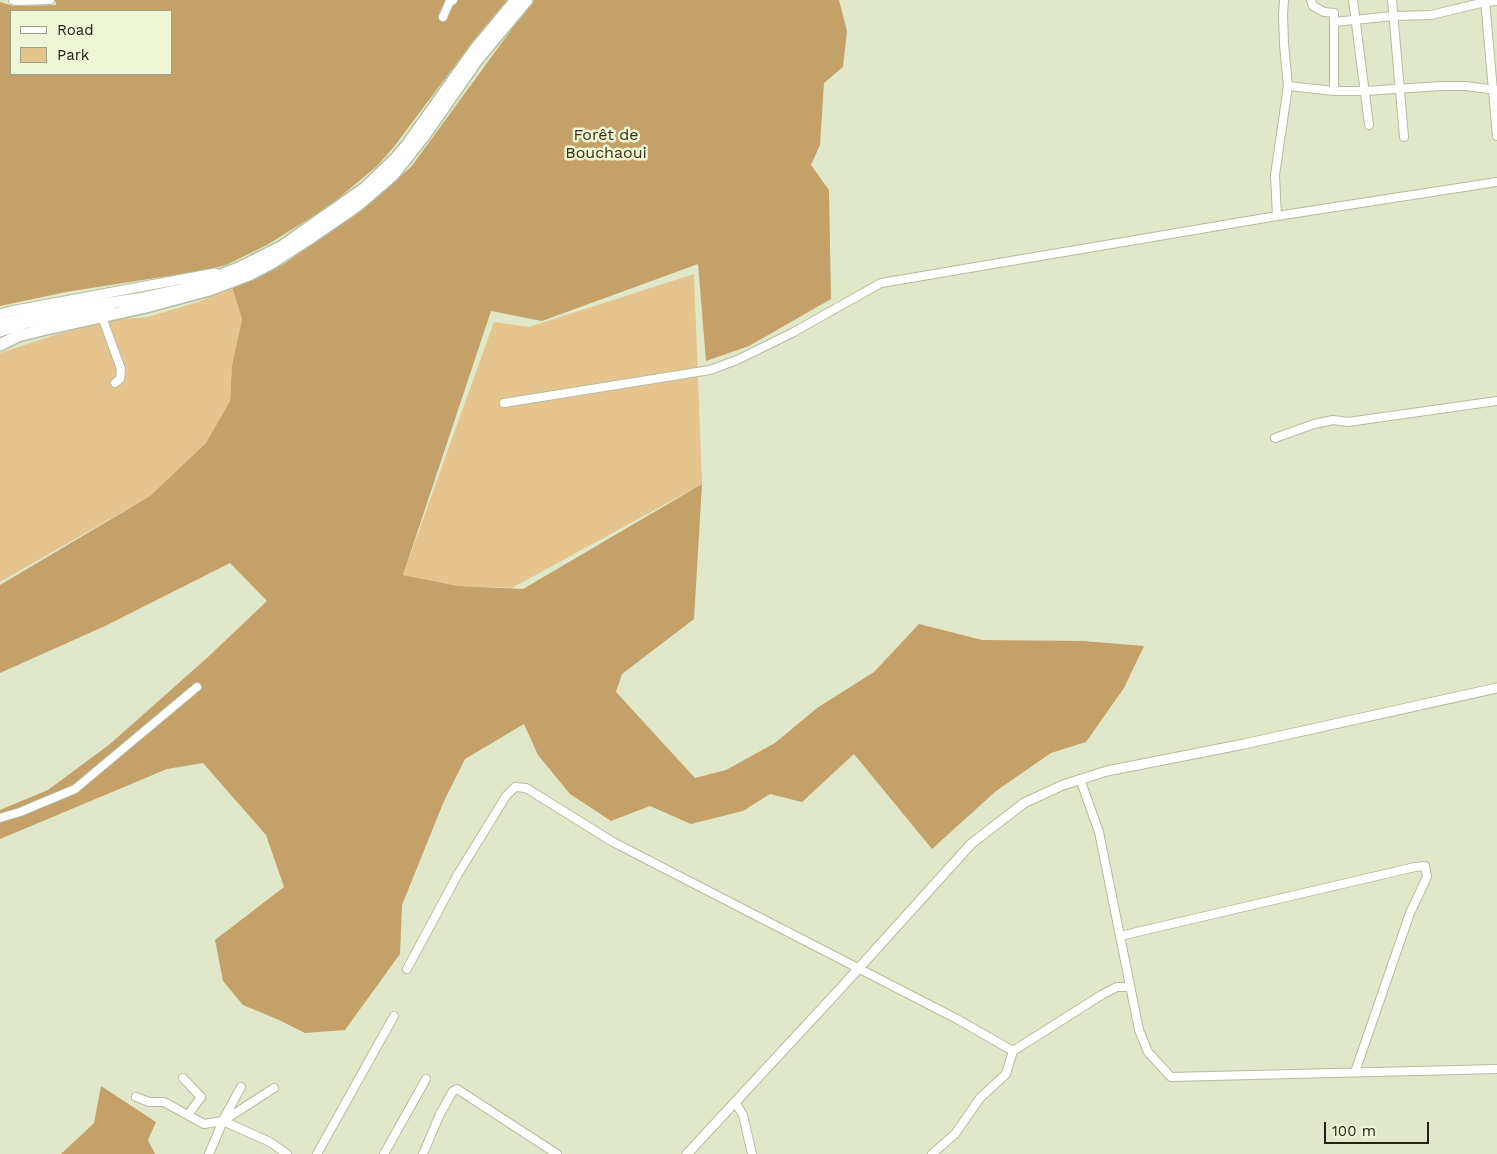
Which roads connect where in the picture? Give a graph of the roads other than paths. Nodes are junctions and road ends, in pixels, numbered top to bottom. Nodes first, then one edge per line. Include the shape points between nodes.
1 (13, 0) edge
2 (50, 0) edge
3 (453, 0) edge
4 (516, 0) edge
5 (527, 0) edge
6 (1284, 0) edge
7 (1311, 0) edge
8 (1353, 0) edge
9 (1392, 0) edge
10 (1485, 1) edge
11 (1497, 1) edge
12 (1393, 16) junction
13 (442, 17) dead end
14 (1356, 20) junction
15 (1334, 22) junction
16 (1288, 86) junction
17 (1400, 89) junction
18 (1495, 90) edge
19 (1334, 91) junction
20 (1365, 91) junction
21 (1369, 125) dead end
22 (1497, 136) edge
23 (1404, 137) dead end
24 (1497, 182) edge
25 (1277, 216) junction
26 (239, 268) junction
27 (169, 301) junction
28 (0, 314) edge
29 (102, 317) junction
30 (0, 324) edge
31 (0, 332) edge
32 (0, 345) edge
33 (115, 383) dead end
34 (1497, 401) edge
35 (504, 404) dead end
36 (1276, 438) dead end
37 (198, 687) dead end
38 (1497, 688) edge
39 (1080, 779) junction
40 (0, 818) edge
41 (1120, 936) junction
42 (859, 968) junction
43 (407, 969) dead end
44 (1130, 987) junction
45 (394, 1016) dead end
46 (1013, 1051) junction
47 (1497, 1069) edge
48 (1356, 1072) junction
49 (184, 1078) dead end
50 (426, 1079) dead end
51 (241, 1087) dead end
52 (274, 1088) dead end
53 (136, 1097) dead end
54 (735, 1102) junction
55 (188, 1115) junction
56 (223, 1122) junction
57 (945, 1143) junction
58 (209, 1154) edge
59 (287, 1154) edge
60 (317, 1154) edge
61 (384, 1154) edge
62 (423, 1154) edge
63 (557, 1154) edge
64 (687, 1154) edge
65 (752, 1154) edge
66 (932, 1154) edge
67 (944, 1154) edge

1 - 2 street
3 - 13 street
4 - 26 highway via 457,74 407,145 381,173 365,188 281,247
5 - 27 highway via 477,60 406,160 380,188 272,263 209,290
6 - 16 street
7 - 15 street via 1313,6 1334,13
8 - 14 street
9 - 12 street
10 - 11 street
10 - 12 street via 1431,15
10 - 18 street
12 - 14 street
12 - 17 street
14 - 15 street
14 - 20 street
15 - 19 street
16 - 19 street
16 - 25 street via 1275,175
17 - 18 street via 1465,86
17 - 20 street
17 - 23 street
18 - 22 street
19 - 20 street
20 - 21 street
24 - 25 street
25 - 35 street via 881,283 792,333 710,370
26 - 28 main road
26 - 30 highway via 184,288 138,299 60,310
27 - 29 highway
27 - 31 main road via 28,323
29 - 32 highway via 26,334
29 - 33 street via 121,369 120,379
34 - 36 street via 1348,422 1333,420
37 - 40 street via 75,789
38 - 39 main road
39 - 41 street via 1098,832
39 - 42 main road via 1024,803 971,844
41 - 44 street
41 - 48 street via 1425,866 1427,877 1410,913
42 - 43 street via 613,842 526,788 516,787 506,796 458,874
42 - 46 street
42 - 54 main road
44 - 46 street via 1118,987 1103,994
44 - 48 street via 1138,1030 1148,1052 1171,1077
45 - 60 street
46 - 57 street via 1006,1074 980,1098
47 - 48 street
49 - 55 street via 201,1096
50 - 61 street
51 - 56 street
52 - 56 street
53 - 55 street via 149,1102 164,1102
54 - 64 main road
54 - 65 street via 743,1115
55 - 56 street via 204,1124
56 - 58 street
56 - 59 street via 270,1142
57 - 66 street
57 - 67 street
62 - 63 street via 440,1114 457,1089

